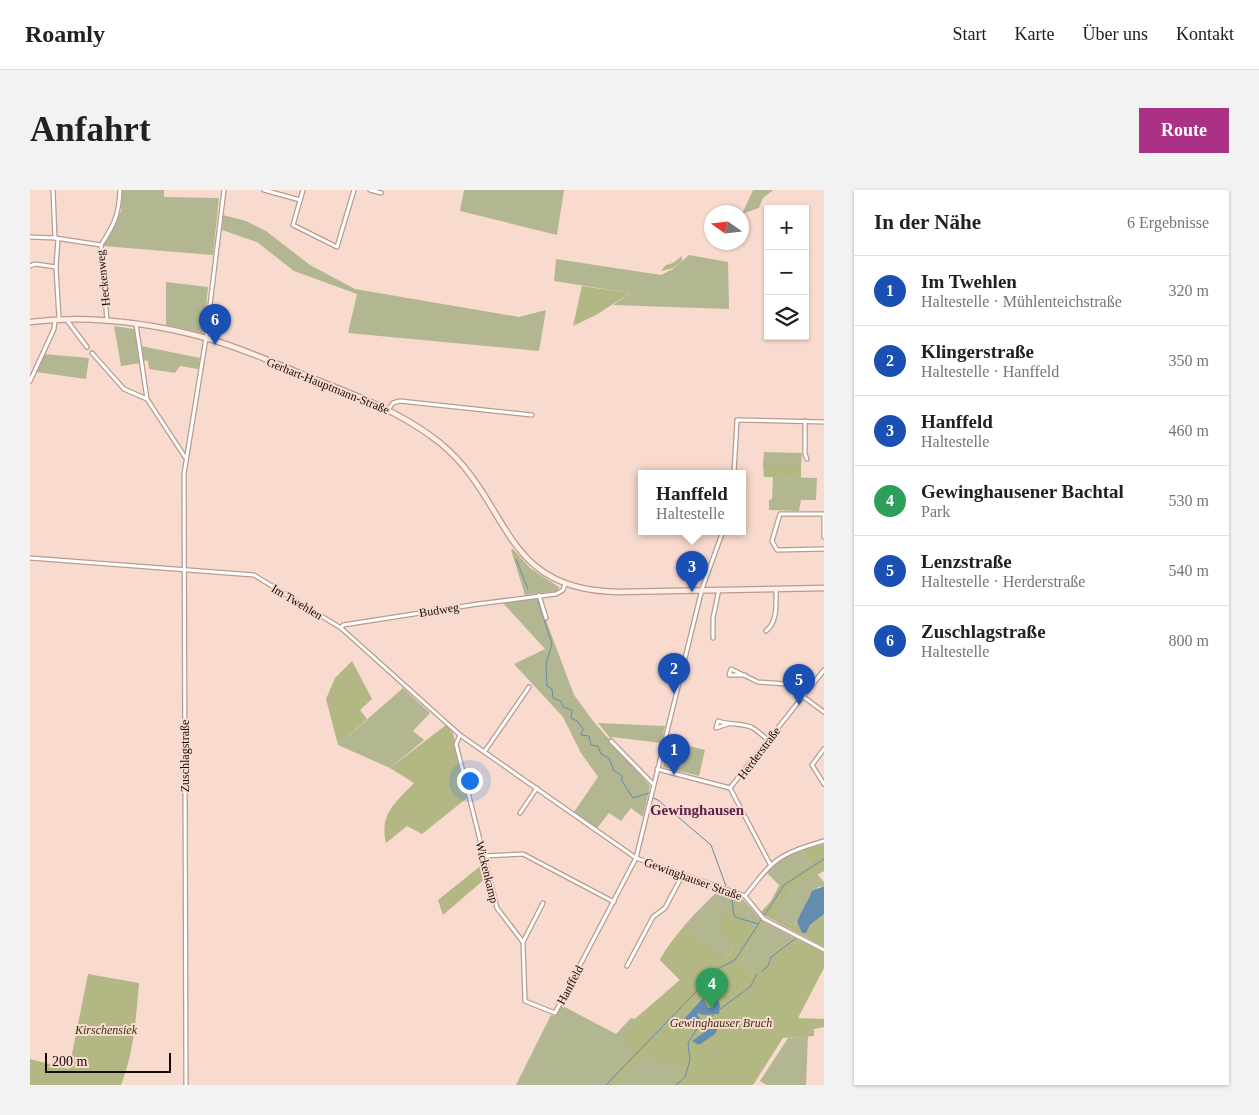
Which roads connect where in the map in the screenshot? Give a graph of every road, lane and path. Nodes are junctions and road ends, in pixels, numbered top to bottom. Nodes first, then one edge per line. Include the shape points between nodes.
1 (53, 190) edge
2 (120, 190) edge
3 (224, 190) edge
4 (264, 190) edge
5 (303, 190) edge
6 (354, 190) edge
7 (370, 190) edge
8 (382, 193) dead end
9 (300, 200) junction
10 (30, 237) edge
11 (57, 238) junction
12 (101, 245) junction
13 (30, 266) edge
14 (56, 267) junction
15 (57, 319) junction
16 (66, 319) junction
17 (107, 321) junction
18 (30, 322) edge
19 (136, 324) junction
20 (206, 338) junction
21 (87, 347) dead end
22 (92, 353) dead end
23 (30, 381) edge
24 (148, 399) junction
25 (388, 410) junction
26 (532, 415) dead end
27 (805, 421) junction
28 (824, 422) edge
29 (185, 457) junction
30 (807, 459) dead end
31 (734, 470) edge
32 (722, 535) edge
33 (824, 537) edge
34 (824, 549) edge
35 (30, 558) edge
36 (184, 569) junction
37 (565, 584) junction
38 (776, 588) junction
39 (824, 588) edge
40 (702, 589) junction
41 (719, 589) junction
42 (539, 595) junction
43 (546, 618) dead end
44 (341, 628) junction
45 (766, 631) dead end
46 (713, 638) dead end
47 (824, 670) edge
48 (744, 675) dead end
49 (529, 687) dead end
50 (803, 696) junction
51 (824, 712) edge
52 (728, 724) dead end
53 (460, 735) junction
54 (768, 740) junction
55 (611, 741) dead end
56 (824, 749) edge
57 (485, 751) junction
58 (657, 769) junction
59 (653, 784) junction
60 (824, 784) edge
61 (537, 788) junction
62 (730, 788) junction
63 (520, 813) dead end
64 (824, 841) edge
65 (483, 856) junction
66 (636, 858) junction
67 (770, 864) junction
68 (683, 874) junction
69 (745, 896) junction
70 (614, 902) junction
71 (543, 903) dead end
72 (523, 942) junction
73 (824, 950) edge
74 (627, 966) dead end
75 (186, 1085) edge

1 - 11 street
2 - 12 street via 117,217
3 - 20 street, Zuschlagstraße
4 - 9 street
5 - 9 street
6 - 9 street via 337,246 293,225
7 - 8 street
10 - 11 street, Heckenweg
11 - 12 street, Heckenweg
11 - 14 street
12 - 17 street, Heckenweg
13 - 14 street
14 - 15 street
15 - 16 street, Gerhart-Hauptmann-Straße
15 - 18 street, Gerhart-Hauptmann-Straße
15 - 23 street
16 - 17 street, Gerhart-Hauptmann-Straße
16 - 21 street
17 - 19 street, Gerhart-Hauptmann-Straße
19 - 20 street, Gerhart-Hauptmann-Straße
19 - 24 street
20 - 25 street, Gerhart-Hauptmann-Straße
20 - 29 street, Zuschlagstraße
22 - 24 street via 124,389
24 - 29 street
25 - 26 street via 393,403 400,401
25 - 37 street, Gerhart-Hauptmann-Straße via 440,442 459,461 520,551 546,575
27 - 28 street
27 - 30 street
27 - 31 street via 737,420
29 - 36 street, Zuschlagstraße
32 - 40 street, Hanffeld
33 - 34 street via 824,514 780,514 772,541 777,550
35 - 36 street, Im Twehlen
36 - 44 street, Im Twehlen via 254,575
36 - 75 street, Zuschlagstraße
37 - 40 street, Gerhart-Hauptmann-Straße via 595,591
37 - 42 street, Budweg via 556,594
38 - 39 street, Gerhart-Hauptmann-Straße
38 - 41 street, Gerhart-Hauptmann-Straße
38 - 45 street via 776,610 771,627
40 - 41 street, Gerhart-Hauptmann-Straße
40 - 58 street, Hanffeld
41 - 46 street
42 - 43 street
42 - 44 street, Budweg via 343,625
44 - 53 street, Im Twehlen
47 - 50 street, Herderstraße
48 - 50 street via 758,682 786,684
49 - 57 street
50 - 51 street
50 - 54 street, Herderstraße
52 - 54 street via 752,728
53 - 57 street, Im Twehlen
53 - 65 street, Wickenkamp via 456,744
54 - 62 street, Herderstraße
55 - 59 street
56 - 60 street via 812,765
57 - 61 street, Im Twehlen
58 - 59 street, Hanffeld
58 - 62 street
59 - 66 street, Hanffeld
61 - 63 street
61 - 66 street, Im Twehlen
62 - 67 street
64 - 67 street via 792,851
65 - 70 street via 523,854
65 - 72 street, Wickenkamp via 497,908
66 - 68 street, Gewinghauser Straße
66 - 70 street, Hanffeld
67 - 69 street
68 - 69 street, Gewinghauser Straße
68 - 74 street via 665,908 653,917
69 - 73 street, Gewinghauser Straße via 762,918
70 - 72 street, Hanffeld via 555,1013 525,1001
71 - 72 street

